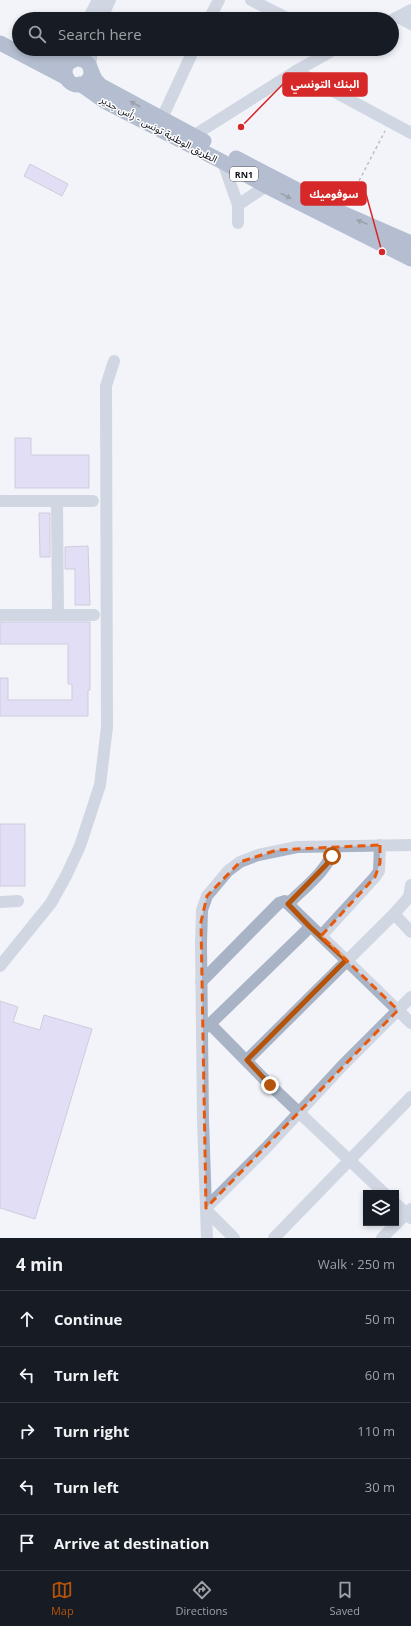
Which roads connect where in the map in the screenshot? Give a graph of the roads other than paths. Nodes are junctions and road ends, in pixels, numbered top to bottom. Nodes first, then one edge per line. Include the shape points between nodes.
1 (98, 0) edge
2 (110, 0) edge
3 (219, 0) edge
4 (251, 0) edge
5 (411, 10) edge
6 (92, 12) edge
7 (104, 12) edge
8 (213, 12) edge
9 (275, 12) edge
10 (399, 17) edge
11 (399, 20) edge
12 (411, 24) edge
13 (0, 34) edge
14 (12, 40) edge
15 (0, 43) edge
16 (12, 49) edge
17 (25, 56) edge
18 (48, 56) edge
19 (75, 56) edge
20 (92, 56) edge
21 (191, 56) edge
22 (323, 56) edge
23 (91, 69) junction
24 (296, 71) junction
25 (73, 81) junction
26 (162, 118) junction
27 (411, 133) edge
28 (193, 136) junction
29 (223, 162) junction
30 (266, 186) junction
31 (238, 205) junction
32 (238, 222) dead end
33 (411, 243) edge
34 (411, 259) edge
35 (114, 361) dead end
36 (0, 501) edge
37 (58, 501) junction
38 (93, 501) dead end
39 (0, 615) edge
40 (58, 615) junction
41 (94, 615) dead end
42 (380, 845) junction
43 (411, 845) edge
44 (335, 847) junction
45 (411, 886) edge
46 (18, 901) dead end
47 (0, 902) edge
48 (288, 904) junction
49 (394, 914) junction
50 (310, 927) junction
51 (411, 932) edge
52 (321, 936) junction
53 (346, 960) junction
54 (0, 966) edge
55 (201, 982) junction
56 (411, 997) edge
57 (398, 1010) junction
58 (411, 1023) edge
59 (206, 1027) junction
60 (247, 1060) junction
61 (411, 1097) edge
62 (298, 1111) junction
63 (349, 1161) junction
64 (381, 1190) edge
65 (399, 1206) edge
66 (207, 1209) junction
67 (409, 1214) edge
68 (207, 1238) edge
69 (234, 1238) edge
70 (274, 1238) edge
71 (382, 1238) edge

1 - 6 street
2 - 7 street
3 - 8 street
4 - 9 street
5 - 10 street
11 - 12 street
13 - 14 main road
15 - 16 main road, الطريق الوطنية تونس - رأس جدير / RN1
17 - 25 main road, الطريق الوطنية تونس - رأس جدير / RN1
18 - 19 main road, RN1
19 - 23 main road, RN1 via 89,64
19 - 25 main road via 66,70
20 - 23 street
21 - 26 street
22 - 24 street
23 - 25 main road via 89,78 84,83
26 -> 23 main road, الطريق الوطنية تونس - رأس جدير / RN1 via 100,85
24 - 27 street
24 - 28 street
25 - 29 main road, الطريق الوطنية تونس - رأس جدير / RN1 via 104,101
26 - 28 main road, الطريق الوطنية تونس - رأس جدير / RN1
33 -> 28 main road, الطريق الوطنية تونس - رأس جدير / RN1 via 342,213
29 - 30 main road, الطريق الوطنية تونس - رأس جدير / RN1
29 - 31 street
30 - 31 street
30 -> 34 main road, الطريق الوطنية تونس - رأس جدير / RN1
31 - 32 street
35 - 54 street via 106,386 107,727 100,785 80,846 66,876 51,903
36 - 37 street
37 - 38 street
37 - 40 street
39 - 40 street
40 - 41 street
42 - 43 street
42 - 44 street
42 - 52 street via 379,871
44 - 48 street via 326,865
44 - 55 street via 277,850 240,862 228,871 207,896 202,910
45 - 49 street via 409,897
46 - 47 street
48 - 50 street
48 - 55 street via 283,901 279,904
49 - 51 street
49 - 53 street
50 - 52 street
50 - 59 street
52 - 53 street
53 - 57 street
53 - 60 street
55 - 59 street
56 - 57 street
57 - 58 street
57 - 62 street
59 - 60 street
59 - 66 street via 203,1120
60 - 62 street
61 - 63 street
62 - 63 street
62 - 66 street
63 - 64 street
63 - 70 street
65 - 67 street
66 - 68 street
66 - 69 street
67 - 71 street

